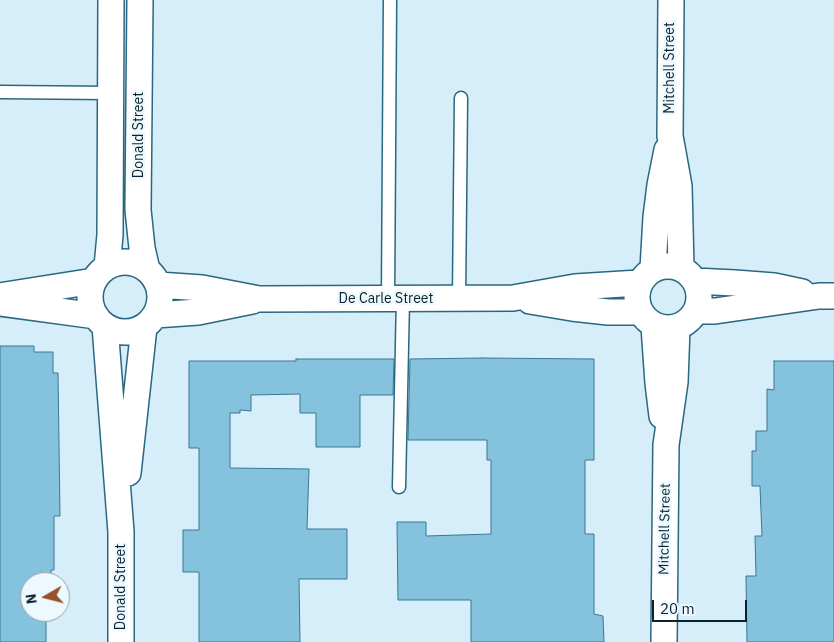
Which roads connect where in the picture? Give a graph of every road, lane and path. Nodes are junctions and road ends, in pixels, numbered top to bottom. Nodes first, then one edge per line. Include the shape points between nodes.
1 (112, 0) edge
2 (140, 0) edge
3 (390, 0) edge
4 (671, 0) edge
5 (0, 92) edge
6 (110, 94) junction
7 (461, 98) dead end
8 (670, 136) junction
9 (101, 274) junction
10 (688, 275) junction
11 (646, 276) junction
12 (153, 277) junction
13 (0, 296) edge
14 (826, 296) edge
15 (459, 298) junction
16 (513, 298) junction
17 (259, 299) junction
18 (395, 299) junction
19 (0, 303) edge
20 (696, 311) junction
21 (100, 321) junction
22 (150, 321) junction
23 (657, 322) junction
24 (399, 488) dead end
25 (121, 532) junction
26 (120, 642) edge
27 (664, 642) edge

1 - 6 street, Donald Street
2 - 12 street, Donald Street via 138,210 142,248
3 - 18 lane
4 - 8 street, Mitchell Street
5 - 6 lane
6 - 9 street, Donald Street via 110,235
7 - 15 lane
8 - 10 street, Mitchell Street via 679,186
8 - 11 street, Mitchell Street
9 - 12 street via 118,263 128,262 138,265
9 - 13 street
9 - 21 street via 90,299
10 - 11 street via 672,266 662,266
10 - 14 street
10 - 20 street via 699,291
11 - 16 street, De Carle Street
11 - 23 street via 636,293 636,303
12 - 17 street, De Carle Street
12 - 22 street via 160,295 159,305
14 - 20 street
15 - 16 street, De Carle Street
15 - 18 street, De Carle Street
16 - 23 street, De Carle Street
17 - 18 street, De Carle Street
17 - 22 street, De Carle Street
18 - 24 lane
19 - 21 street
20 - 23 street via 691,318
21 - 22 street via 114,330 125,332 135,331
21 - 25 street, Donald Street
22 - 25 street, Donald Street
23 - 27 street, Mitchell Street via 675,382 666,445
25 - 26 street, Donald Street

